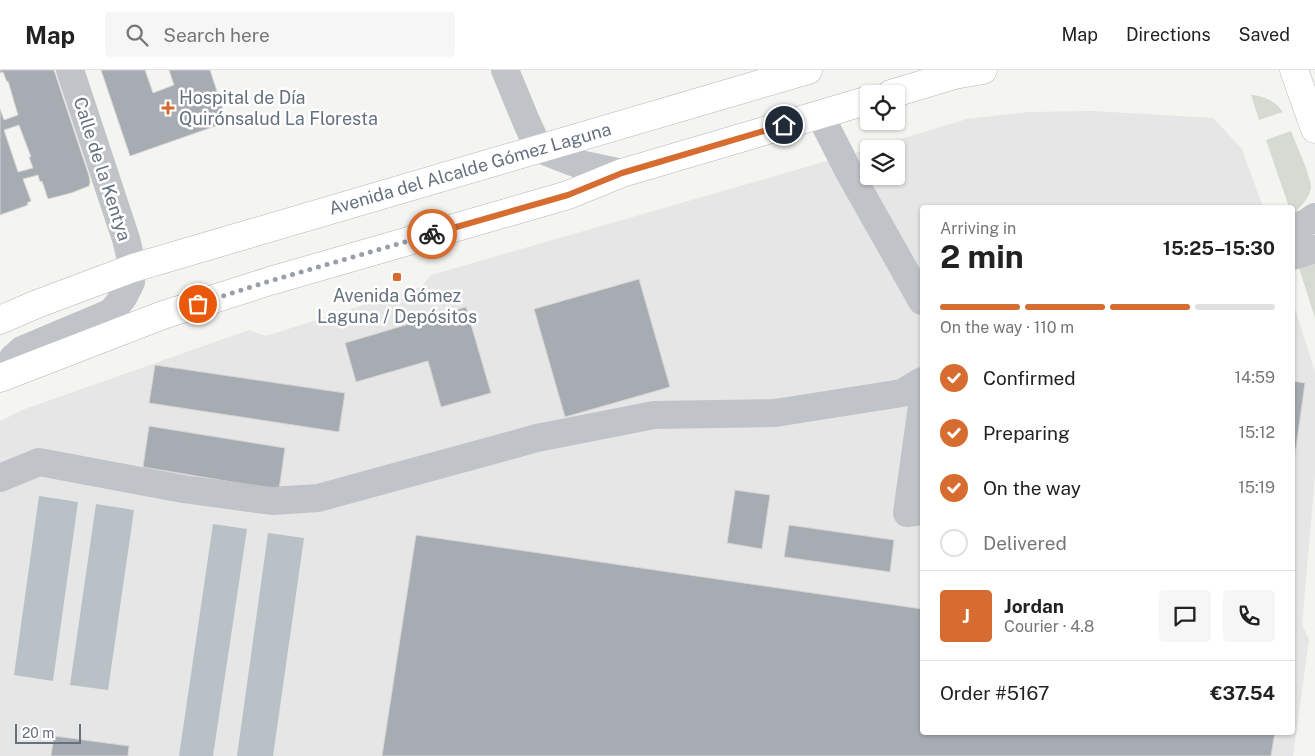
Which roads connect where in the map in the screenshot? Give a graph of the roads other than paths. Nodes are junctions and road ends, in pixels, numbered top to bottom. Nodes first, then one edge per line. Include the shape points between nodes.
1 (70, 70) edge
2 (506, 70) edge
3 (808, 70) edge
4 (982, 70) edge
5 (1294, 70) edge
6 (905, 90) edge
7 (860, 103) edge
8 (820, 115) junction
9 (1315, 129) edge
10 (539, 149) junction
11 (622, 173) junction
12 (1315, 217) edge
13 (1295, 227) edge
14 (1315, 249) edge
15 (1295, 255) edge
16 (133, 268) junction
17 (920, 297) edge
18 (0, 320) edge
19 (1, 377) edge
20 (920, 382) edge
21 (920, 419) edge
22 (0, 478) edge
23 (920, 511) edge

1 - 16 street, Calle de la Kentya
2 - 10 street
3 - 10 main road, Avenida del Alcalde Gómez Laguna
4 - 6 main road
5 - 9 main road
7 - 8 main road
8 - 11 main road
8 - 17 street
10 - 11 street via 575,163
10 - 16 main road, Avenida del Alcalde Gómez Laguna
11 - 19 main road via 568,195 163,315
12 - 13 street
14 - 15 street
16 - 18 main road, Avenida del Alcalde Gómez Laguna
16 - 19 street via 124,296 110,313 22,350
20 - 22 street via 902,393 775,412 654,416 537,438 318,498 272,501 183,489 39,462
21 - 23 street via 906,513

